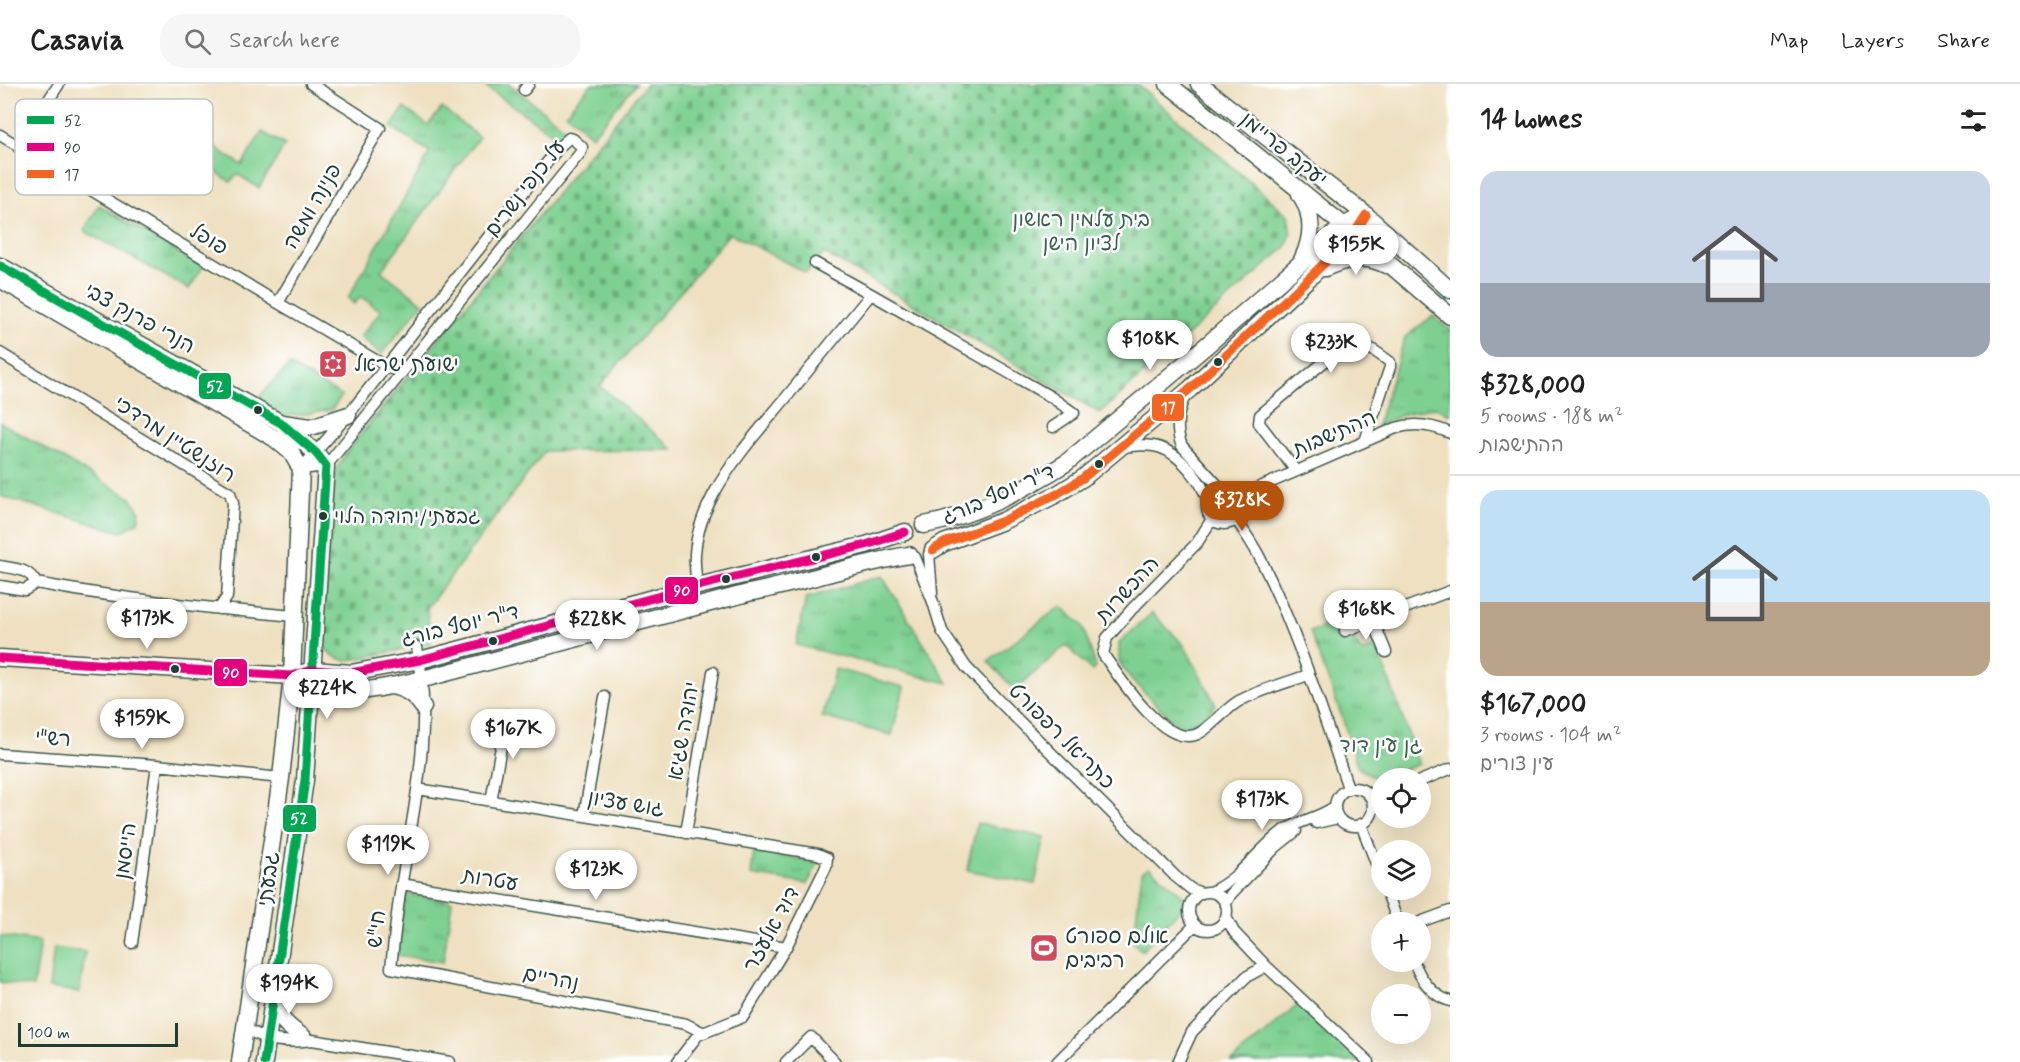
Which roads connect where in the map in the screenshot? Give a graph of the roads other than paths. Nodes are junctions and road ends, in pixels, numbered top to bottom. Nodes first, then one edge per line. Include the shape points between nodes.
1 (59, 84) edge
2 (310, 84) edge
3 (1168, 84) edge
4 (1199, 84) edge
5 (49, 99) edge
6 (0, 135) edge
7 (15, 145) edge
8 (1292, 184) junction
9 (98, 195) edge
10 (1366, 215) junction
11 (1349, 230) junction
12 (815, 263) dead end
13 (0, 266) edge
14 (1304, 272) junction
15 (1403, 275) junction
16 (0, 279) edge
17 (1450, 290) edge
18 (871, 294) junction
19 (278, 303) junction
20 (1450, 316) edge
21 (0, 353) edge
22 (387, 366) junction
23 (400, 374) junction
24 (1190, 389) junction
25 (348, 415) junction
26 (281, 423) junction
27 (1053, 427) dead end
28 (1450, 433) edge
29 (1365, 441) junction
30 (1122, 447) junction
31 (321, 460) junction
32 (301, 469) junction
33 (1296, 471) junction
34 (1223, 491) junction
35 (1237, 497) junction
36 (1208, 502) junction
37 (1212, 519) junction
38 (1236, 519) junction
39 (924, 525) junction
40 (905, 532) junction
41 (922, 554) junction
42 (0, 566) edge
43 (36, 583) junction
44 (0, 586) edge
45 (698, 586) junction
46 (1450, 591) edge
47 (219, 609) junction
48 (294, 616) junction
49 (1373, 620) junction
50 (1345, 631) dead end
51 (314, 643) junction
52 (1386, 652) dead end
53 (418, 653) junction
54 (0, 658) edge
55 (313, 670) junction
56 (713, 672) dead end
57 (351, 673) junction
58 (1308, 675) junction
59 (292, 676) junction
60 (423, 679) junction
61 (390, 686) junction
62 (312, 689) junction
63 (605, 697) dead end
64 (423, 706) junction
65 (507, 715) dead end
66 (0, 754) edge
67 (157, 765) junction
68 (1450, 769) edge
69 (1431, 777) edge
70 (281, 778) junction
71 (1348, 788) junction
72 (418, 789) junction
73 (1371, 796) edge
74 (491, 801) junction
75 (1334, 807) junction
76 (1371, 814) edge
77 (584, 816) junction
78 (1338, 818) junction
79 (1361, 825) junction
80 (686, 833) junction
81 (1371, 851) edge
82 (827, 858) joint
83 (1183, 883) junction
84 (401, 884) junction
85 (1205, 892) junction
86 (1191, 900) junction
87 (1226, 903) junction
88 (1450, 911) edge
89 (1226, 917) junction
90 (1431, 918) edge
91 (1195, 925) junction
92 (1218, 927) junction
93 (132, 943) dead end
94 (1244, 943) junction
95 (786, 947) junction
96 (1266, 966) junction
97 (391, 968) joint
98 (1418, 972) edge
99 (275, 997) junction
100 (1450, 1001) edge
101 (245, 1029) junction
102 (702, 1032) junction
103 (268, 1034) junction
104 (307, 1039) junction
105 (240, 1062) edge
106 (264, 1062) edge
107 (450, 1062) edge
108 (677, 1062) edge
109 (786, 1062) edge
110 (835, 1062) edge
111 (1057, 1062) edge
112 (1178, 1062) edge
113 (1368, 1062) edge

1 - 5 street
2 - 19 street, פנינה ומשה via 380,128
3 - 8 street, יעקב פריימן
4 - 10 street, יעקב פריימן
6 - 7 street, פופל
8 - 11 street, יעקב פריימן
8 - 14 street via 1306,203 1310,221
9 - 19 street, פופל
10 - 11 street, ד"ר יוסף בורג
10 - 17 street, יעקב פריימן
11 - 14 street, ד"ר יוסף בורג
11 - 15 street, יעקב פריימן
12 - 18 street
13 - 26 street, הנרי פרנק צבי
14 - 15 street via 1356,258 1383,263
14 - 24 street, ד"ר יוסף בורג
14 - 39 street, ד"ר יוסף בורג via 1066,463 979,509
15 - 20 street
16 - 32 street, הנרי פרנק צבי via 274,438 291,452
18 - 27 street via 1074,413
18 - 45 street via 718,485 703,516 696,547 694,570
19 - 22 street, פופל
21 - 47 street, רוזנשטיין מרדכי via 230,493 233,502 227,597
22 - 23 street, פופל
22 - 23 street, על כנפי נשרים via 560,146 573,139 582,147 581,152
22 - 25 street, על כנפי נשרים
23 - 31 street, על כנפי נשרים
24 - 30 street, ד"ר יוסף בורג
24 - 34 street via 1178,414 1178,437
25 - 26 street via 311,427
25 - 31 street, על כנפי נשרים
26 - 31 street, הנרי פרנק צבי
28 - 29 street, ההתישבות via 1408,424
29 - 33 street, ההתישבות
29 - 33 street via 1390,367 1368,346 1347,343 1260,415 1259,423
30 - 36 street via 1138,444 1176,455 1202,484
30 - 41 street, ד"ר יוסף בורג via 1057,494
31 - 32 street, על כנפי נשרים
31 - 32 street
31 - 51 street, גבעתי
32 - 48 street, גבעתי
33 - 35 street, ההתישבות
34 - 35 street
34 - 36 street via 1213,494
35 - 38 street via 1240,506
36 - 37 street via 1207,512
37 - 38 street via 1226,524
37 - 58 street, ההכשרות via 1197,543 1107,638 1103,654 1124,685 1161,725 1180,736 1197,735 1238,701
38 - 58 street via 1259,557
39 - 40 street via 913,525
39 - 41 street via 936,540
40 - 41 street via 903,546
40 - 45 street, ד"ר יוסף בורג
41 - 60 street, ד"ר יוסף בורג via 870,562
41 - 83 street, כתריאל רפפורט via 942,631 966,667
42 - 43 street via 27,572
43 - 44 street via 25,590
43 - 47 street
45 - 53 street, ד"ר יוסף בורג
46 - 49 street
47 - 48 street
48 - 59 street, גבעתי
49 - 50 street
49 - 52 street
51 - 55 street, גבעתי
51 - 57 street via 323,656
53 - 57 street, ד"ר יוסף בורג
53 - 60 street, חי"ש
54 - 59 street
55 - 57 street, ד"ר יוסף בורג
55 - 59 street, ד"ר יוסף בורג
55 - 62 street, גבעתי
56 - 80 street, יהודה שגיא
58 - 71 street
59 - 62 street, ד"ר יוסף בורג
59 - 70 street, גבעתי
60 - 61 street, ד"ר יוסף בורג
60 - 64 street, חי"ש
61 - 62 street, ד"ר יוסף בורג via 345,691
61 - 64 street via 408,691
62 - 99 street, גבעתי via 305,780
63 - 77 street
64 - 72 street, חי"ש
65 - 74 street
66 - 67 street, רש"י
67 - 70 street, רש"י
67 - 93 street, הייסמן
68 - 69 street
70 - 101 street, גבעתי
71 - 73 street via 1359,788
71 - 75 street via 1338,795
72 - 74 street, גוש עציון
72 - 84 street, חי"ש
74 - 77 street, גוש עציון
75 - 78 street
75 - 85 street via 1292,826 1224,886
76 - 79 street
77 - 80 street, גוש עציון
78 - 79 street via 1348,825
78 - 87 street via 1295,832 1276,847
79 - 81 street
80 - 82 street, גוש עציון
82 - 95 street, דוד אלעזר
83 - 85 street, כתריאל רפפורט via 1196,892
83 - 86 street, כתריאל רפפורט
84 - 95 street, עטרות
84 - 97 street, חי"ש
85 - 86 street
85 - 87 street via 1219,895
86 - 91 street via 1188,910
87 - 89 street
88 - 90 street
89 - 92 street
89 - 94 street
91 - 92 street via 1203,930
91 - 111 street
92 - 94 street
94 - 96 street
95 - 102 street, דוד אלעזר via 743,1017
96 - 112 street via 1246,977 1192,1032
96 - 113 street
97 - 102 street, נהריים via 686,1024
98 - 100 street via 1427,985
99 - 103 street, גבעתי
99 - 104 street via 283,1022
101 - 103 street
101 - 105 street, גבעתי
102 - 108 street
103 - 104 street via 293,1043
103 - 106 street, גבעתי
104 - 107 street
109 - 110 street via 811,1037

